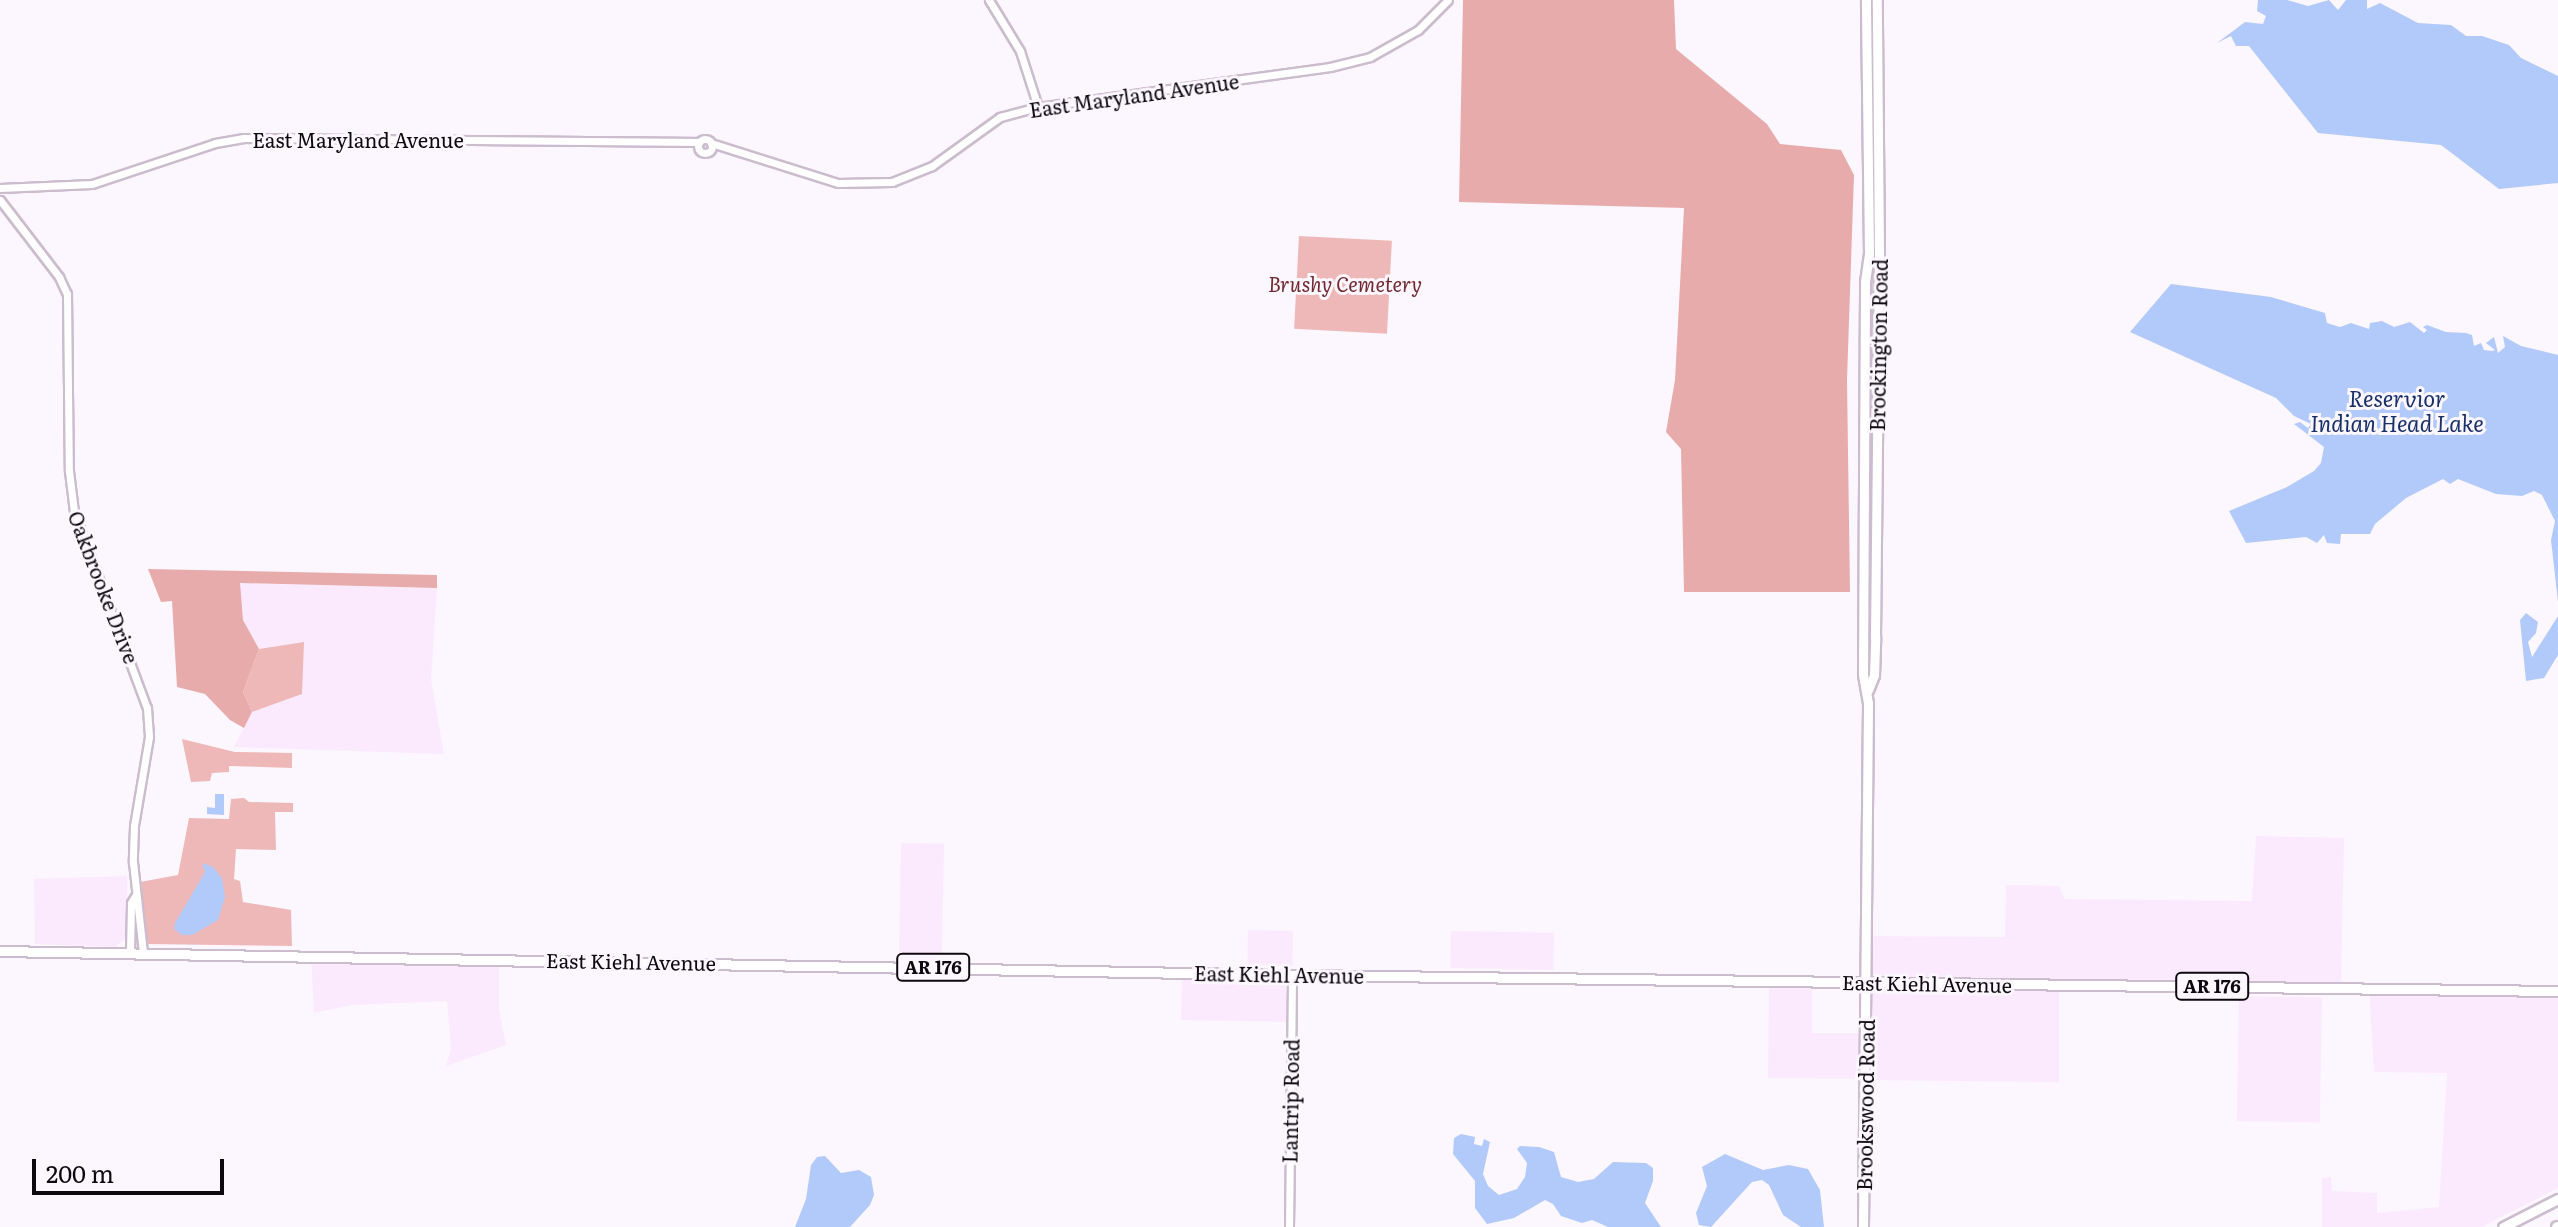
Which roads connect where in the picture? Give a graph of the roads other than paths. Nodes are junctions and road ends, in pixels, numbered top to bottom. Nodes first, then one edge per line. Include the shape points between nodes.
1 (989, 0) edge
2 (1448, 0) edge
3 (1866, 0) edge
4 (1877, 0) edge
5 (1038, 107) junction
6 (0, 188) edge
7 (0, 200) edge
8 (1868, 690) junction
9 (135, 896) junction
10 (0, 951) edge
11 (130, 952) junction
12 (143, 952) junction
13 (1292, 974) junction
14 (1866, 983) junction
15 (2558, 991) edge
16 (2558, 1199) edge
17 (1289, 1227) edge
18 (1863, 1227) edge
19 (2503, 1227) edge

1 - 5 street via 1020,51
2 - 5 street, East Maryland Avenue via 1418,30 1370,57
3 - 8 main road, Brockington Road via 1869,253 1863,674
4 - 8 main road, Brockington Road via 1875,637
5 - 6 street, East Maryland Avenue via 991,122 910,177 872,185 838,183 728,149 711,146 704,153 699,145 244,138 92,184
7 - 9 street, Oakbrooke Drive via 67,294 74,512 147,708 149,737 134,826
8 - 14 main road, Brockington Road
9 - 11 street, Oakbrooke Drive
9 - 12 street, Oakbrooke Drive
10 - 11 main road, East Kiehl Avenue / AR 176
11 - 12 main road, East Kiehl Avenue / AR 176
12 - 13 main road, East Kiehl Avenue / AR 176
13 - 14 main road, East Kiehl Avenue / AR 176
13 - 17 street, Lantrip Road
14 - 15 main road, East Kiehl Avenue / AR 176
14 - 18 main road, Brookswood Road
16 - 19 main road

